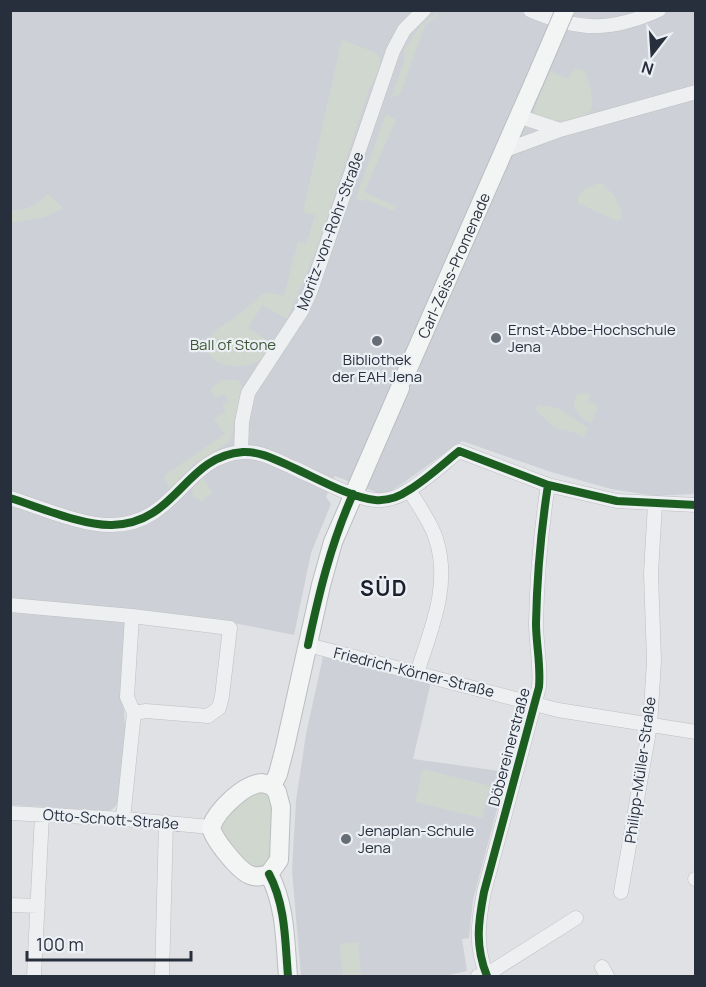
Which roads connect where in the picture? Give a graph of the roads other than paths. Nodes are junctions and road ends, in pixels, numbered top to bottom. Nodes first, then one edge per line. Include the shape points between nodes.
1 (424, 10) edge
2 (530, 10) edge
3 (565, 10) edge
4 (659, 10) edge
5 (696, 92) edge
6 (518, 116) junction
7 (560, 130) junction
8 (503, 152) junction
9 (241, 452) junction
10 (548, 484) junction
11 (409, 490) junction
12 (353, 494) junction
13 (10, 498) edge
14 (655, 504) junction
15 (696, 505) edge
16 (10, 605) edge
17 (132, 616) junction
18 (308, 645) junction
19 (417, 673) junction
20 (536, 704) junction
21 (134, 713) junction
22 (650, 725) junction
23 (696, 732) edge
24 (272, 786) junction
25 (10, 813) edge
26 (42, 815) junction
27 (123, 819) junction
28 (166, 823) junction
29 (212, 827) junction
30 (270, 874) junction
31 (621, 892) dead end
32 (10, 905) edge
33 (38, 906) junction
34 (576, 918) dead end
35 (34, 976) edge
36 (162, 976) edge
37 (288, 976) edge
38 (484, 976) edge

1 - 9 street, Moritz-von-Rohr-Straße via 404,30 393,51 301,312 248,393
2 - 4 street via 564,24 591,27 622,23
3 - 6 main road, Carl-Zeiss-Promenade, bridge
5 - 7 street
6 - 7 street
6 - 8 main road, Carl-Zeiss-Promenade
7 - 8 street
8 - 12 main road, Carl-Zeiss-Promenade
9 - 12 street via 265,455
9 - 13 street via 207,464 159,510 127,524 92,523
10 - 11 street via 459,451
10 - 14 street via 617,501
10 - 20 street, Döbereinerstraße via 538,569 536,626 541,671
11 - 12 street via 377,501
11 - 19 street via 436,538 442,572 440,599
12 - 18 main road, Carl-Zeiss-Promenade via 331,548
14 - 15 street
14 - 22 street, Philipp-Müller-Straße
16 - 17 street
17 - 21 street via 127,697
17 - 21 street via 230,628 222,696 216,711 208,716
18 - 19 street, Friedrich-Körner-Straße
18 - 24 main road, Carl-Zeiss-Promenade
19 - 20 street, Friedrich-Körner-Straße
20 - 22 street, Friedrich-Körner-Straße
20 - 38 street, Döbereinerstraße via 483,892 478,925
21 - 27 street
22 - 23 street, Friedrich-Körner-Straße
22 - 31 street, Philipp-Müller-Straße
24 - 29 main road via 262,783 247,787 216,815
24 - 30 main road via 281,807 279,860
25 - 26 street, Otto-Schott-Straße
26 - 27 street, Otto-Schott-Straße
26 - 33 street
27 - 28 street, Otto-Schott-Straße
28 - 29 street, Otto-Schott-Straße
28 - 36 street
29 - 30 main road via 216,840 243,871 255,876
30 - 37 main road via 282,911
32 - 33 street
33 - 35 street
34 - 38 street

